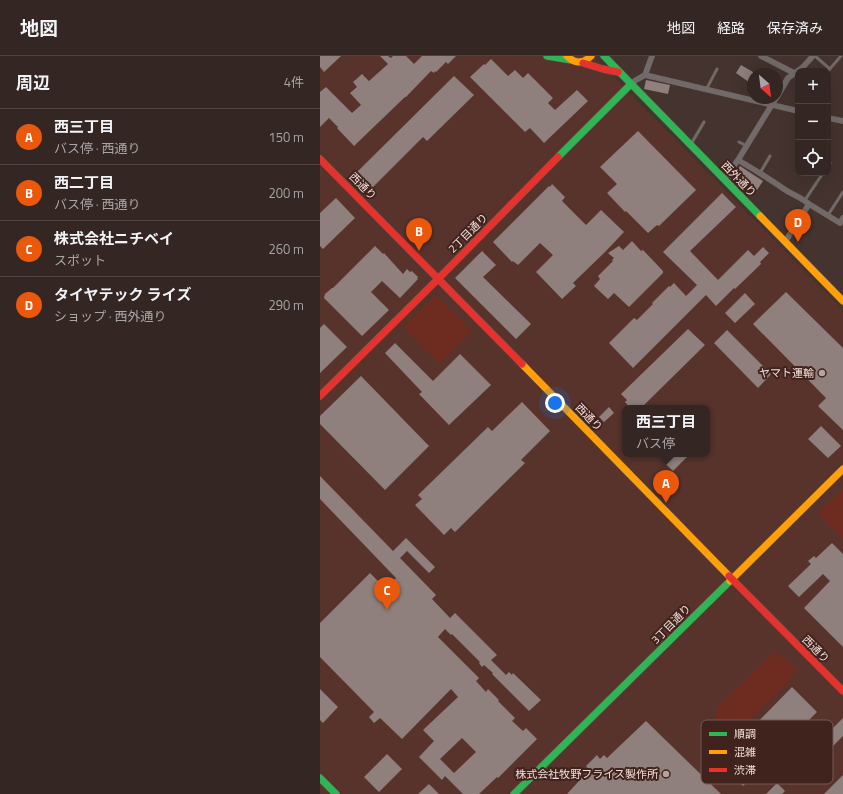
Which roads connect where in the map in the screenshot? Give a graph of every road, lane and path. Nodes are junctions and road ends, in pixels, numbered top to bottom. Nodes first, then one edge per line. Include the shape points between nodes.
1 (547, 56) edge
2 (591, 56) edge
3 (604, 56) edge
4 (652, 56) edge
5 (761, 56) edge
6 (814, 56) edge
7 (841, 56) edge
8 (569, 58) edge
9 (583, 63) junction
10 (827, 68) edge
11 (831, 68) edge
12 (717, 69) dead end
13 (618, 72) junction
14 (794, 73) junction
15 (645, 75) junction
16 (631, 84) junction
17 (783, 87) edge
18 (706, 89) junction
19 (747, 98) edge
20 (772, 104) joint
21 (795, 110) edge
22 (831, 119) edge
23 (843, 121) edge
24 (704, 122) dead end
25 (739, 142) dead end
26 (691, 145) junction
27 (747, 146) junction
28 (770, 156) dead end
29 (320, 159) edge
30 (738, 160) junction
31 (760, 173) junction
32 (822, 176) edge
33 (724, 179) junction
34 (837, 191) dead end
35 (842, 193) edge
36 (807, 202) junction
37 (828, 215) junction
38 (843, 218) edge
39 (785, 242) junction
40 (439, 278) junction
41 (843, 301) edge
42 (320, 396) edge
43 (843, 469) edge
44 (731, 579) junction
45 (843, 691) edge
46 (320, 778) edge
47 (336, 794) edge
48 (514, 794) edge

1 - 8 street
2 - 9 street
3 - 13 street, 西外通り
4 - 15 street
5 - 14 street
6 - 10 lane
6 - 14 street
7 - 11 lane
8 - 9 street
9 - 13 street
12 - 18 lane
13 - 16 street, 西外通り
14 - 17 street
15 - 16 street
15 - 18 street
16 - 26 street, 西外通り
16 - 40 street, 2丁目通り
18 - 19 street
20 - 21 street
20 - 27 street
22 - 23 street
24 - 26 lane
25 - 27 lane
26 - 33 street, 西外通り
27 - 30 street
28 - 31 lane
29 - 40 street, 西通り
30 - 31 street
30 - 33 street
31 - 36 street
32 - 36 lane
33 - 39 street, 西外通り
34 - 35 lane
35 - 37 lane
36 - 37 street
36 - 39 street
37 - 38 street via 840,223
39 - 41 street, 西外通り
40 - 42 street, 2丁目通り
40 - 44 street, 西通り
43 - 44 street, 3丁目通り
44 - 45 street, 西通り
44 - 48 street, 3丁目通り
46 - 47 street

